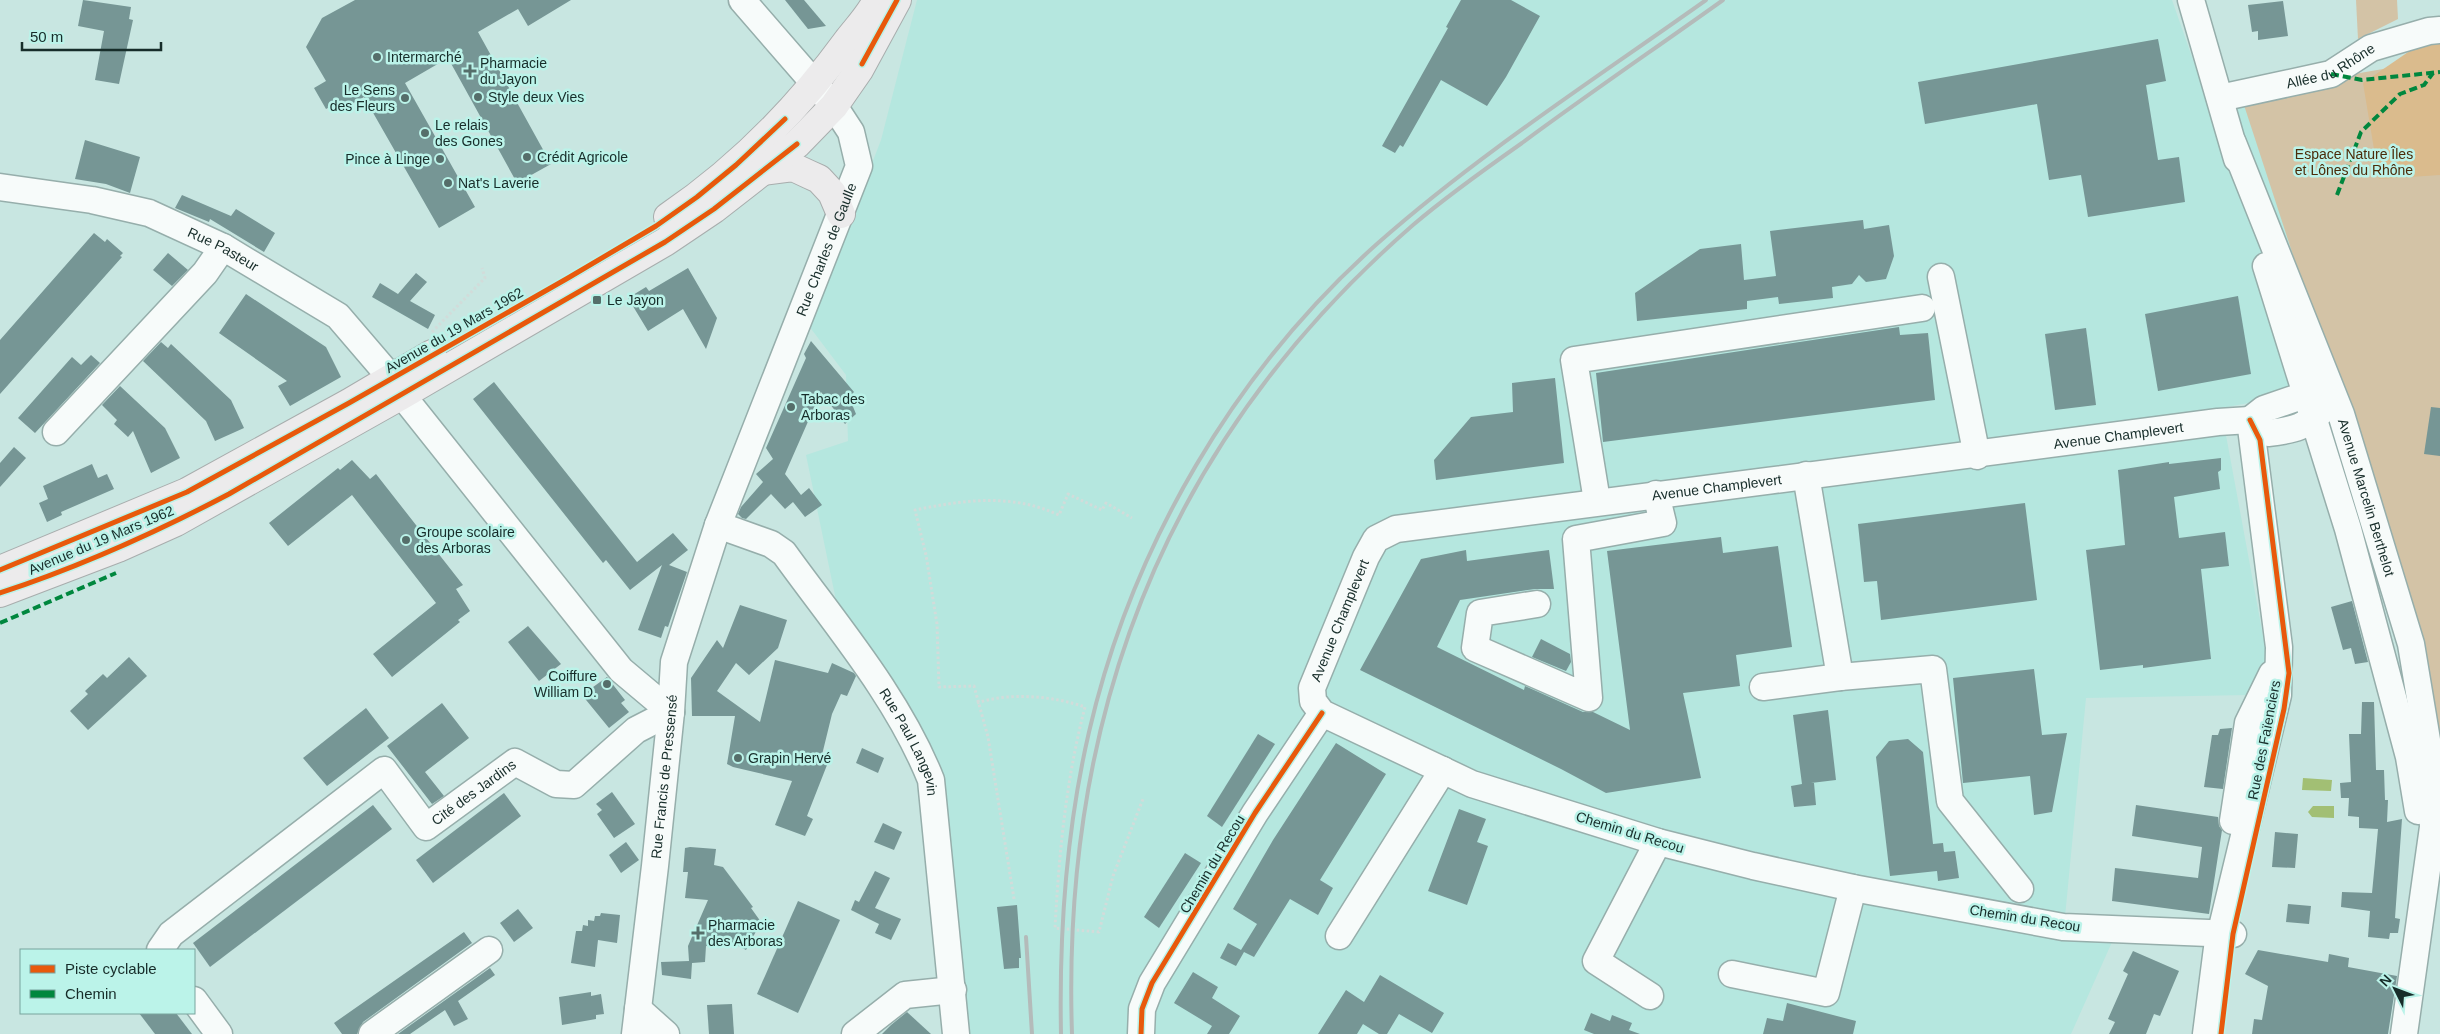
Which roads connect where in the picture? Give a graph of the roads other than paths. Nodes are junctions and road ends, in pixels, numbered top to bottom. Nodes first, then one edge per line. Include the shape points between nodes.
1 (742, 0) edge
2 (877, 0) edge
3 (897, 0) edge
4 (2191, 0) edge
5 (2440, 30) edge
6 (816, 84) junction
7 (2220, 98) junction
8 (834, 106) junction
9 (762, 171) junction
10 (0, 186) edge
11 (841, 214) junction
12 (223, 246) junction
13 (1941, 277) dead end
14 (1922, 308) dead end
15 (397, 387) junction
16 (2319, 404) junction
17 (2250, 420) junction
18 (56, 432) dead end
19 (1977, 456) junction
20 (1806, 475) junction
21 (1656, 494) junction
22 (2353, 495) junction
23 (1597, 502) junction
24 (718, 526) junction
25 (0, 570) edge
26 (0, 593) edge
27 (1537, 604) dead end
28 (1840, 677) junction
29 (1763, 687) dead end
30 (671, 712) junction
31 (1322, 713) junction
32 (1443, 770) junction
33 (1658, 842) junction
34 (2427, 866) junction
35 (1852, 888) junction
36 (2020, 889) dead end
37 (2227, 933) junction
38 (1339, 936) dead end
39 (161, 949) edge
40 (489, 950) dead end
41 (1732, 974) dead end
42 (953, 990) junction
43 (1650, 996) dead end
44 (195, 1001) edge
45 (638, 1009) junction
46 (219, 1034) edge
47 (372, 1034) edge
48 (634, 1034) edge
49 (666, 1034) edge
50 (855, 1034) edge
51 (956, 1034) edge
52 (1141, 1034) edge
53 (2206, 1034) edge
54 (2404, 1034) edge

1 - 6 street, Rue Charles de Gaulle
2 - 6 main road, Avenue du 19 Mars 1962
3 - 8 main road, Avenue du 19 Mars 1962 via 859,70
4 - 7 street, Avenue Marcelin Berthelot
5 - 7 street, Allée du Rhône via 2428,30 2371,48 2331,74
6 - 8 street, Rue Charles de Gaulle
6 - 15 main road, Avenue du 19 Mars 1962 via 771,132 697,198
7 - 16 street, Avenue Marcelin Berthelot
8 - 9 main road, Avenue du 19 Mars 1962 via 803,138
8 - 11 street, Rue Charles de Gaulle via 851,132 860,166
9 - 11 main road via 793,167 808,174 832,193
9 - 15 main road, Avenue du 19 Mars 1962 via 665,242
10 - 12 street, Rue Pasteur via 83,198 149,213
11 - 24 street, Rue Charles de Gaulle
12 - 15 street, Rue Pasteur via 338,316
12 - 18 street via 205,273
13 - 19 street
14 - 23 street via 1574,360
15 - 25 main road, Avenue du 19 Mars 1962 via 187,492
15 - 26 main road, Avenue du 19 Mars 1962 via 176,522
15 - 30 street, Rue Pasteur via 621,670
16 - 17 street via 2264,409
16 - 22 street, Avenue Marcelin Berthelot
16 - 22 street, Avenue Marcelin Berthelot
17 - 19 street, Avenue Champlevert
17 - 37 street, Rue des Faïenciers via 2279,647 2278,695 2231,890
19 - 20 street, Avenue Champlevert
20 - 21 street, Avenue Champlevert
20 - 28 street
21 - 23 street, Avenue Champlevert
21 - 27 street via 1663,523 1576,539 1589,698 1476,648 1480,613
22 - 34 street, Avenue Marcelin Berthelot via 2409,757
22 - 34 street, Avenue Marcelin Berthelot via 2400,606 2411,644 2430,758 2433,827
23 - 31 street, Avenue Champlevert via 1396,528 1376,539 1312,688 1313,700
24 - 30 street, Rue Francis de Pressensé via 674,662
24 - 42 street, Rue Paul Langevin via 771,544 784,554 868,670 919,749 931,780
28 - 29 street
28 - 36 street via 1933,669 1950,801
30 - 39 street, Cité des Jardins via 636,730 574,785 556,784 515,762 426,827 384,770 171,934
30 - 45 street, Rue Francis de Pressensé
31 - 32 street, Chemin du Recou
31 - 52 street, Chemin du Recou via 1255,813 1152,983 1142,1009
32 - 33 street, Chemin du Recou via 1472,784
32 - 38 street
33 - 35 street, Chemin du Recou
33 - 43 street via 1596,961
34 - 54 street, Avenue Marcelin Berthelot
35 - 37 street, Chemin du Recou via 2063,926
35 - 41 street via 1826,993
37 - 53 street, Rue des Faïenciers
40 - 47 street
42 - 50 street via 905,995
42 - 51 street, Rue Paul Langevin
44 - 46 street
45 - 48 street, Rue Francis de Pressensé
45 - 49 street

